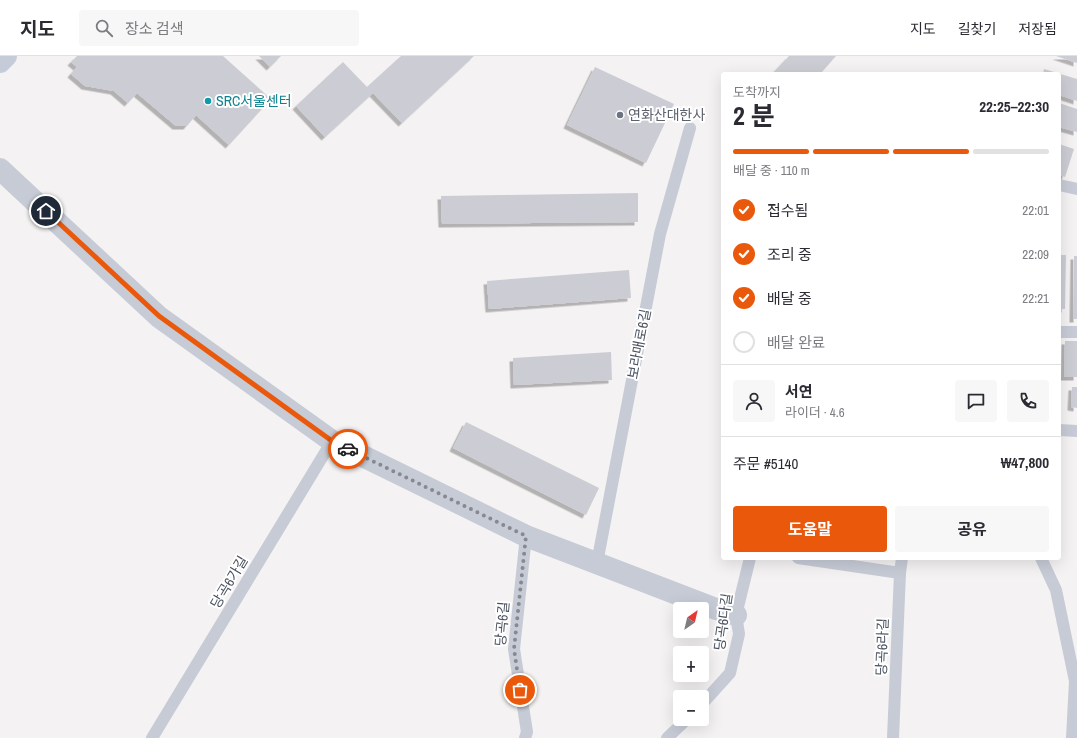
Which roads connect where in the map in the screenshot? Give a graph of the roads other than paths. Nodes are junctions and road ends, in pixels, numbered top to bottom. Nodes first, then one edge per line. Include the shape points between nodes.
1 (6, 56) edge
2 (0, 62) edge
3 (690, 128) dead end
4 (0, 168) edge
5 (1061, 185) edge
6 (1077, 189) edge
7 (1061, 332) edge
8 (1077, 332) edge
9 (1061, 430) edge
10 (1077, 431) edge
11 (332, 441) junction
12 (526, 536) junction
13 (750, 560) edge
14 (812, 560) edge
15 (902, 560) edge
16 (1042, 560) edge
17 (597, 563) junction
18 (900, 573) junction
19 (736, 615) junction
20 (709, 696) edge
21 (679, 726) edge
22 (152, 738) edge
23 (525, 738) edge
24 (668, 738) edge
25 (893, 738) edge
26 (1072, 738) edge

1 - 2 main road
3 - 17 lane, 보라매로6길 via 660,234
4 - 11 street via 159,316
5 - 6 lane
7 - 8 lane
9 - 10 lane
11 - 12 street
11 - 22 lane, 당곡6가길
12 - 17 street
12 - 23 lane, 당곡6길 via 514,649 527,732
13 - 19 lane, 당곡6다길
14 - 18 lane
15 - 18 lane, 당곡6라길
16 - 26 lane via 1056,590 1076,681
17 - 19 street
18 - 25 lane, 당곡6라길
19 - 20 lane, 당곡6다길 via 740,634 730,673
21 - 24 lane

